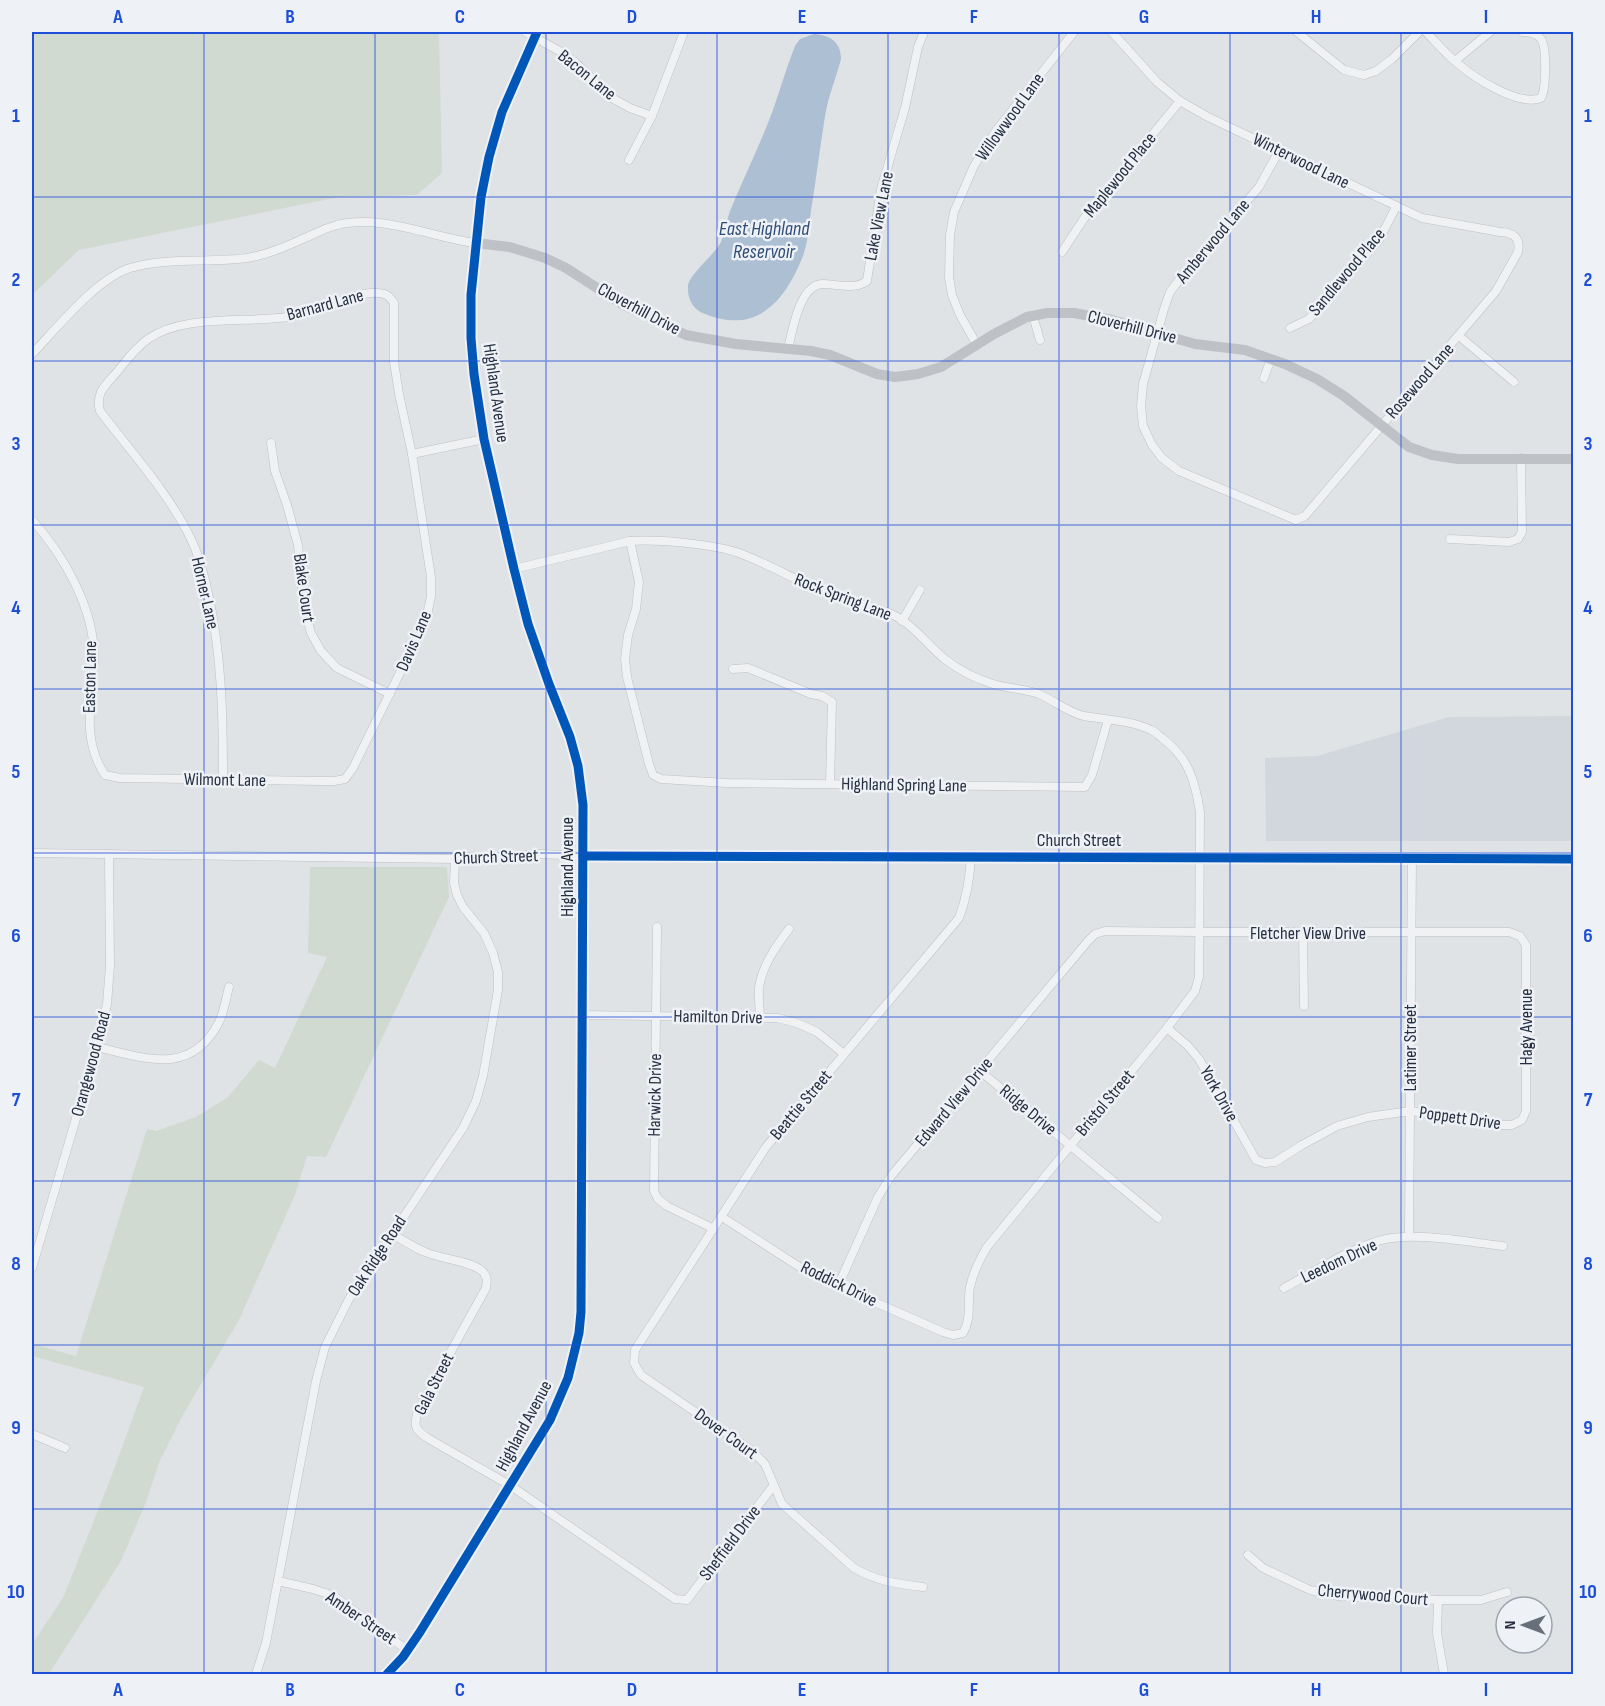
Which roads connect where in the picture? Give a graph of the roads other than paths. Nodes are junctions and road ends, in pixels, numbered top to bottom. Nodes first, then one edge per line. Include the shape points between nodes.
1 (684, 32) edge
2 (924, 32) edge
3 (1074, 32) edge
4 (1112, 32) edge
5 (1297, 32) edge
6 (1419, 32) edge
7 (1426, 32) edge
8 (1490, 32) edge
9 (1523, 32) edge
10 (532, 33) edge
11 (1455, 61) junction
12 (1180, 101) junction
13 (652, 116) junction
14 (1280, 151) junction
15 (629, 160) dead end
16 (1396, 207) junction
17 (1518, 239) joint
18 (475, 243) junction
19 (1062, 252) dead end
20 (1033, 316) junction
21 (1290, 328) dead end
22 (1158, 332) junction
23 (1459, 336) junction
24 (1040, 340) dead end
25 (977, 345) junction
26 (788, 349) junction
27 (32, 354) edge
28 (1271, 359) junction
29 (1264, 378) dead end
30 (1514, 382) dead end
31 (97, 401) joint
32 (1382, 426) junction
33 (484, 440) junction
34 (271, 443) dead end
35 (412, 454) junction
36 (1521, 458) junction
37 (1574, 459) edge
38 (1305, 516) joint
39 (32, 520) edge
40 (1450, 539) dead end
41 (630, 541) junction
42 (514, 569) junction
43 (920, 590) dead end
44 (902, 621) junction
45 (733, 669) dead end
46 (390, 694) junction
47 (1108, 720) junction
48 (105, 775) joint
49 (223, 780) junction
50 (345, 780) joint
51 (830, 784) junction
52 (32, 853) edge
53 (109, 854) junction
54 (583, 856) junction
55 (971, 856) junction
56 (1199, 857) junction
57 (455, 859) junction
58 (1412, 859) junction
59 (1574, 859) edge
60 (657, 927) dead end
61 (789, 928) dead end
62 (1303, 932) junction
63 (1198, 933) junction
64 (1411, 933) junction
65 (1095, 934) joint
66 (1520, 936) joint
67 (229, 987) dead end
68 (1304, 1006) dead end
69 (582, 1015) junction
70 (656, 1016) junction
71 (760, 1018) junction
72 (1167, 1028) junction
73 (97, 1047) junction
74 (844, 1054) junction
75 (980, 1071) junction
76 (1410, 1112) junction
77 (1522, 1120) joint
78 (1070, 1145) junction
79 (1265, 1163) joint
80 (722, 1217) junction
81 (1158, 1218) dead end
82 (714, 1229) junction
83 (392, 1234) junction
84 (1409, 1236) junction
85 (1503, 1246) dead end
86 (32, 1268) edge
87 (838, 1286) junction
88 (1284, 1287) dead end
89 (963, 1333) joint
90 (634, 1363) joint
91 (32, 1434) edge
92 (65, 1448) dead end
93 (511, 1486) junction
94 (773, 1486) junction
95 (1248, 1555) dead end
96 (278, 1581) junction
97 (923, 1587) dead end
98 (1507, 1592) dead end
99 (687, 1600) joint
100 (1438, 1600) junction
101 (407, 1650) junction
102 (256, 1674) edge
103 (387, 1674) edge
104 (1444, 1674) edge

1 - 13 street
2 - 26 street, Lake View Lane via 881,189 867,281 860,286 823,283 813,287 805,296
3 - 25 street, Willowwood Lane via 995,132 974,166 954,212 950,235 952,295
4 - 12 street, Winterwood Lane via 1157,82
5 - 6 street via 1344,70 1364,75 1392,59
7 - 11 street
8 - 11 street
9 - 11 street via 1532,33 1543,43 1541,98 1513,96 1470,74
10 - 13 street, Bacon Lane via 575,62 612,98
10 - 18 main road, Highland Avenue via 489,157
12 - 14 street, Winterwood Lane
12 - 19 street, Maplewood Place via 1085,217
13 - 15 street
14 - 16 street, Winterwood Lane
14 - 22 street, Amberwood Lane via 1259,187 1170,292
16 - 17 street, Winterwood Lane via 1422,218 1508,232
16 - 21 street, Sandlewood Place via 1378,240 1310,319
17 - 23 street, Rosewood Lane via 1518,252 1496,291
18 - 26 main road, Cloverhill Drive via 510,247 545,258 651,320 686,335
18 - 27 street, Cloverhill Drive via 387,224 358,222 336,225 247,258 129,268 93,291
18 - 33 main road, Highland Avenue via 471,338
20 - 22 main road, Cloverhill Drive via 1074,313
20 - 24 street
20 - 25 main road, Cloverhill Drive
22 - 28 main road, Cloverhill Drive via 1195,344 1245,350
22 - 38 street, Amberwood Lane via 1141,406 1143,426 1152,446 1179,471 1296,520
23 - 30 street
23 - 32 street, Rosewood Lane
25 - 26 main road, Cloverhill Drive via 941,367 895,376 877,374 830,355
28 - 29 street
28 - 32 main road, Cloverhill Drive via 1317,379
31 - 35 street, Barnard Lane via 134,351 164,330 183,324 301,315 340,301 382,293 394,303 394,362
31 - 49 street, Horner Lane via 100,411 171,503 191,538 203,571 219,659
32 - 36 main road, Cloverhill Drive via 1409,447 1432,455 1458,459
32 - 38 street, Rosewood Lane
33 - 35 street
33 - 42 main road, Highland Avenue
34 - 46 street, Blake Court via 275,471 298,545 311,633 337,668
35 - 46 street, Davis Lane via 431,596 426,620
36 - 37 main road, Cloverhill Drive
36 - 40 street via 1522,531 1518,539
39 - 48 street, Easton Lane via 59,554 79,592 91,632 94,657 89,730 95,756
41 - 42 street, Rock Spring Lane
41 - 44 street, Rock Spring Lane via 709,546 737,552
41 - 51 street, Highland Spring Lane via 639,582 625,659 653,775 661,779 727,783
42 - 54 main road, Highland Avenue via 528,624 578,766
43 - 44 street
44 - 47 street, Rock Spring Lane via 946,660 971,675 1040,695 1082,715
45 - 51 street via 748,668 832,702
46 - 50 street, Davis Lane
47 - 51 street, Highland Spring Lane via 1085,787
47 - 56 street, Rock Spring Lane via 1151,730 1174,747 1187,766 1197,788
48 - 49 street, Wilmont Lane
49 - 50 street, Wilmont Lane
52 - 53 street, Church Street
53 - 57 street, Church Street
53 - 73 street, Orangewood Road via 110,966 107,1004
54 - 55 main road, Church Street
54 - 57 street, Church Street
54 - 69 main road, Highland Avenue
55 - 56 main road, Church Street
55 - 74 street, Beattie Street via 966,900 959,918
56 - 58 main road, Church Street
56 - 63 street, Bristol Street
57 - 83 street, Oak Ridge Road via 457,895 484,933 498,972 490,1045 476,1101 463,1128
58 - 59 main road, Church Street
58 - 64 street, Latimer Street
60 - 70 street, Harwick Drive
61 - 71 street via 763,972
62 - 63 street, Fletcher View Drive
62 - 64 street, Fletcher View Drive
62 - 68 street
63 - 65 street, Fletcher View Drive
63 - 72 street, Bristol Street via 1199,977 1195,991
64 - 66 street, Fletcher View Drive via 1509,932
64 - 76 street, Latimer Street
65 - 75 street, Edward View Drive
66 - 77 street, Hagy Avenue via 1526,945 1526,1112
67 - 73 street via 219,1021 206,1044 184,1058 164,1060
69 - 70 street, Hamilton Drive
69 - 93 main road, Highland Avenue via 579,1334 560,1400
70 - 71 street, Hamilton Drive
70 - 82 street, Harwick Drive via 654,1191 667,1206
71 - 74 street, Hamilton Drive via 797,1023 817,1032
72 - 78 street, Bristol Street
72 - 79 street, York Drive via 1199,1059 1256,1160
73 - 86 street, Orangewood Road
74 - 80 street, Beattie Street via 766,1147
75 - 78 street, Ridge Drive
75 - 87 street, Edward View Drive via 891,1176
76 - 77 street, Poppett Drive via 1494,1125 1512,1125
76 - 79 street, Poppett Drive via 1368,1117 1337,1126 1275,1162
76 - 84 street, Latimer Street
78 - 81 street, Ridge Drive
78 - 89 street, Bristol Street via 987,1247 970,1287 968,1325
80 - 82 street, Beattie Street
80 - 87 street, Roddick Drive via 798,1266
82 - 90 street, Beattie Street via 635,1350
83 - 93 street, Gala Street via 424,1252 477,1266 485,1273 486,1288 414,1422 417,1431 429,1439
83 - 96 street, Oak Ridge Road via 349,1299 325,1347
84 - 85 street, Leedom Drive
84 - 88 street, Leedom Drive via 1375,1241
87 - 89 street, Roddick Drive via 943,1332
90 - 94 street, Dover Court via 641,1375 751,1449 765,1464
91 - 92 street
93 - 99 street, Gala Street via 675,1599
93 - 101 main road, Highland Avenue
94 - 97 street, Dover Court via 782,1504 854,1568 884,1582
94 - 99 street, Sheffield Drive
95 - 100 street, Cherrywood Court via 1263,1568 1310,1590 1338,1596
96 - 101 street, Amber Street via 334,1596
96 - 102 street, Oak Ridge Road
98 - 100 street, Cherrywood Court via 1481,1600
100 - 104 street via 1437,1633
101 - 103 main road, Highland Avenue

